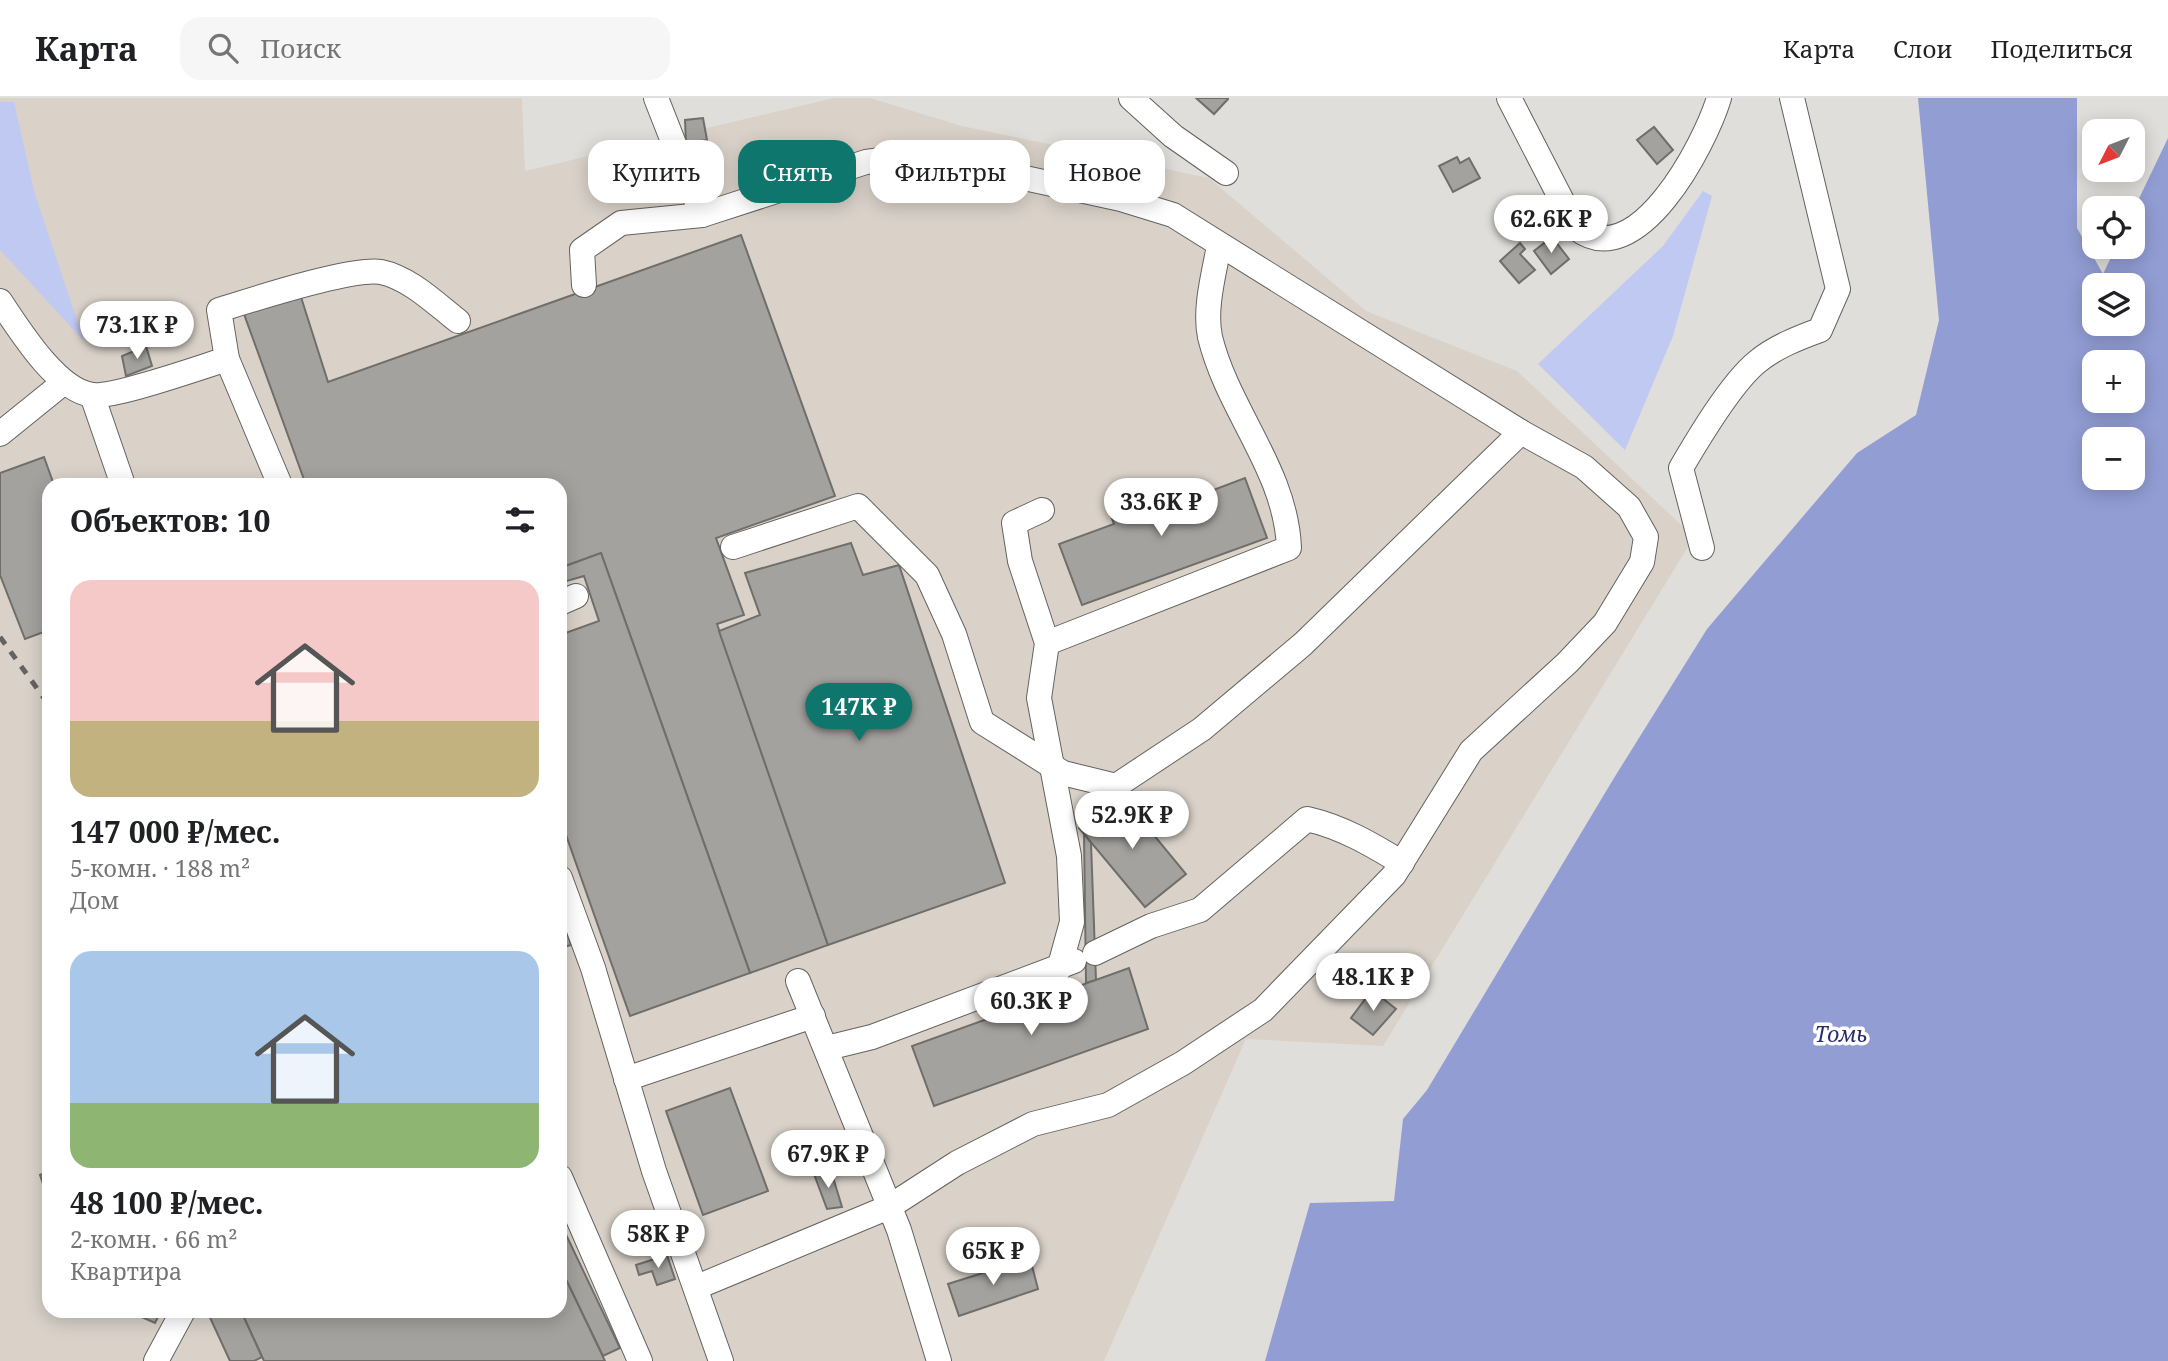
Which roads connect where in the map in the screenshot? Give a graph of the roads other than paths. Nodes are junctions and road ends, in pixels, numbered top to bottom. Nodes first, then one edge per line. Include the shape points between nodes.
1 (656, 98) edge
2 (1131, 98) edge
3 (1509, 98) edge
4 (1719, 98) edge
5 (1792, 98) edge
6 (1226, 173) dead end
7 (702, 215) junction
8 (1219, 246) junction
9 (583, 285) dead end
10 (0, 301) edge
11 (458, 321) dead end
12 (227, 359) junction
13 (63, 383) junction
14 (92, 395) junction
15 (1521, 432) junction
16 (0, 434) edge
17 (121, 478) edge
18 (277, 478) edge
19 (1042, 510) dead end
20 (733, 547) dead end
21 (1702, 548) dead end
22 (1046, 643) junction
23 (1051, 766) junction
24 (1402, 863) junction
25 (567, 897) edge
26 (1059, 969) junction
27 (798, 981) dead end
28 (813, 1016) junction
29 (827, 1048) junction
30 (626, 1079) junction
31 (567, 1193) edge
32 (889, 1208) junction
33 (697, 1287) junction
34 (179, 1318) edge
35 (156, 1361) edge
36 (640, 1361) edge
37 (721, 1361) edge
38 (939, 1361) edge

1 - 7 street
2 - 6 street via 1173,136
3 - 4 street via 1576,228 1588,238 1604,241 1629,232 1667,195 1693,161
5 - 21 street via 1838,289 1820,330 1756,362 1706,426 1681,468
7 - 8 street via 866,162 919,155 1121,199 1173,215
7 - 9 street via 621,223 582,250
8 - 15 street
8 - 22 street via 1211,288 1210,335 1230,393 1261,450 1288,519 1289,548
10 - 13 street
11 - 12 street via 412,286 381,272 349,275 219,310
12 - 14 street
12 - 18 street
13 - 14 street
13 - 16 street
14 - 17 street
15 - 23 street via 1303,644 1202,729 1116,786
15 - 24 street via 1584,467 1629,507 1646,537 1642,562 1605,623 1471,751
19 - 22 street via 1014,523 1020,561
20 - 23 street via 858,506 927,575 954,634 982,722
22 - 23 street via 1039,698
23 - 26 street via 1069,856 1072,922
24 - 26 street via 1331,824 1307,819 1200,910 1151,926
24 - 32 street via 1309,964 1251,1017 1108,1105 1033,1124 957,1163
25 - 30 street
26 - 29 street via 872,1037
27 - 28 street
28 - 29 street
28 - 30 street
29 - 32 street
30 - 33 street
31 - 36 street
32 - 33 street
32 - 38 street
33 - 37 street
34 - 35 street

